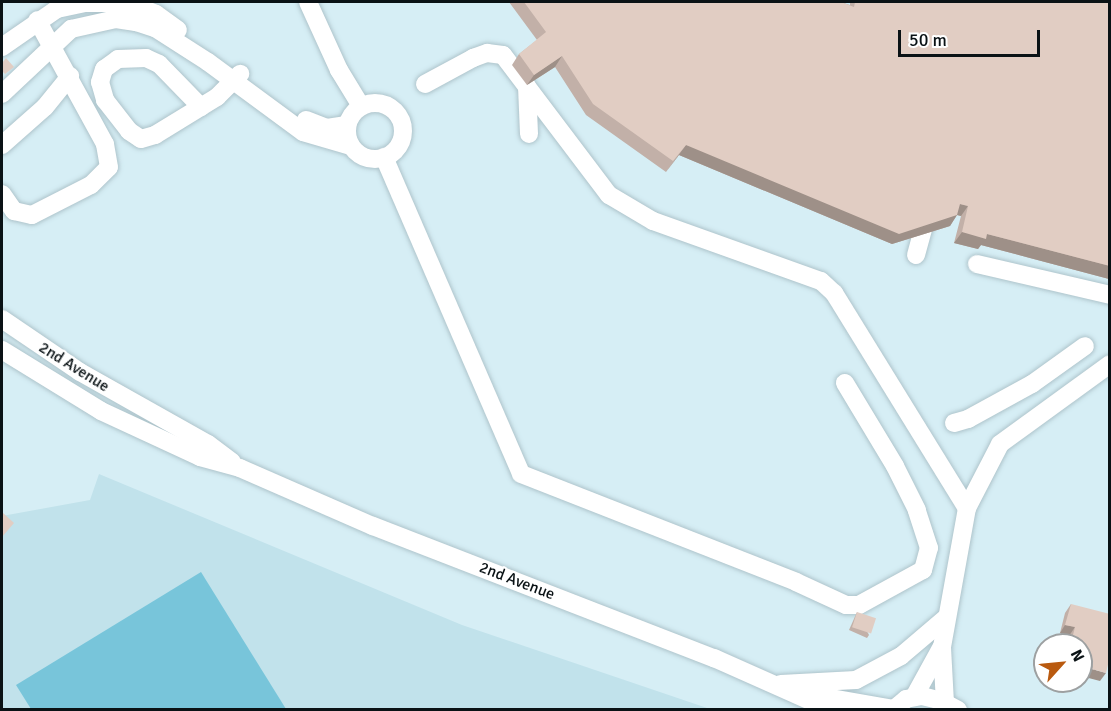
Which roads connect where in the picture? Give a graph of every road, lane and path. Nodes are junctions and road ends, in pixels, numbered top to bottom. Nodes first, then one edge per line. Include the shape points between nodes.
1 (308, 2) edge
2 (37, 20) junction
3 (53, 44) junction
4 (2, 47) edge
5 (529, 72) junction
6 (70, 76) junction
7 (237, 77) junction
8 (425, 84) dead end
9 (2, 94) edge
10 (201, 106) junction
11 (361, 106) junction
12 (347, 125) junction
13 (529, 134) dead end
14 (2, 145) edge
15 (351, 146) junction
16 (384, 157) junction
17 (2, 194) edge
18 (931, 198) edge
19 (916, 255) dead end
20 (977, 264) dead end
21 (1110, 295) edge
22 (2, 319) edge
23 (1085, 346) dead end
24 (2, 350) edge
25 (1110, 364) edge
26 (80, 372) junction
27 (845, 383) dead end
28 (69, 393) junction
29 (954, 423) dead end
30 (240, 468) junction
31 (967, 508) junction
32 (947, 617) junction
33 (942, 646) junction
34 (776, 684) junction
35 (795, 692) junction
36 (914, 697) junction
37 (951, 707) edge
38 (893, 709) edge
39 (831, 710) edge

1 - 11 street via 339,70
2 - 3 street
2 - 4 street
2 - 7 street via 57,9 86,3 129,3 156,14
3 - 6 street
3 - 7 street via 82,25 116,20 136,22 155,28
3 - 9 street
5 - 8 street via 504,55 487,53
5 - 13 street
5 - 31 street via 587,169 609,195 632,211 691,236 821,281 834,293
6 - 14 street via 45,107
6 - 17 street via 105,144 109,167 91,185 32,214 14,211
7 - 10 street
7 - 12 street via 310,122 327,128
7 - 15 street via 303,132
10 - 10 street via 141,139 129,131 105,100 100,82 104,69 118,59 146,58 159,64
11 - 12 street
11 - 16 street via 384,104 401,120 400,142
12 - 15 street
15 - 16 street via 369,159
16 - 27 street via 521,474 846,605 859,605 923,570 929,548 917,510 895,466
18 - 19 street
20 - 21 street
22 - 26 street, 2nd Avenue
23 - 29 street via 1032,384
24 - 28 street, 2nd Avenue
25 - 31 street via 1000,444
26 - 28 street
26 - 30 street, 2nd Avenue via 208,444
28 - 30 street, 2nd Avenue via 200,457
30 - 34 street, 2nd Avenue via 373,526
31 - 32 street
32 - 33 street
32 - 34 street via 892,663 856,680
33 - 36 street
33 - 37 street
34 - 35 street, 2nd Avenue
35 - 38 street, 2nd Avenue
35 - 39 street, 2nd Avenue
36 - 37 street via 930,697
36 - 38 street

